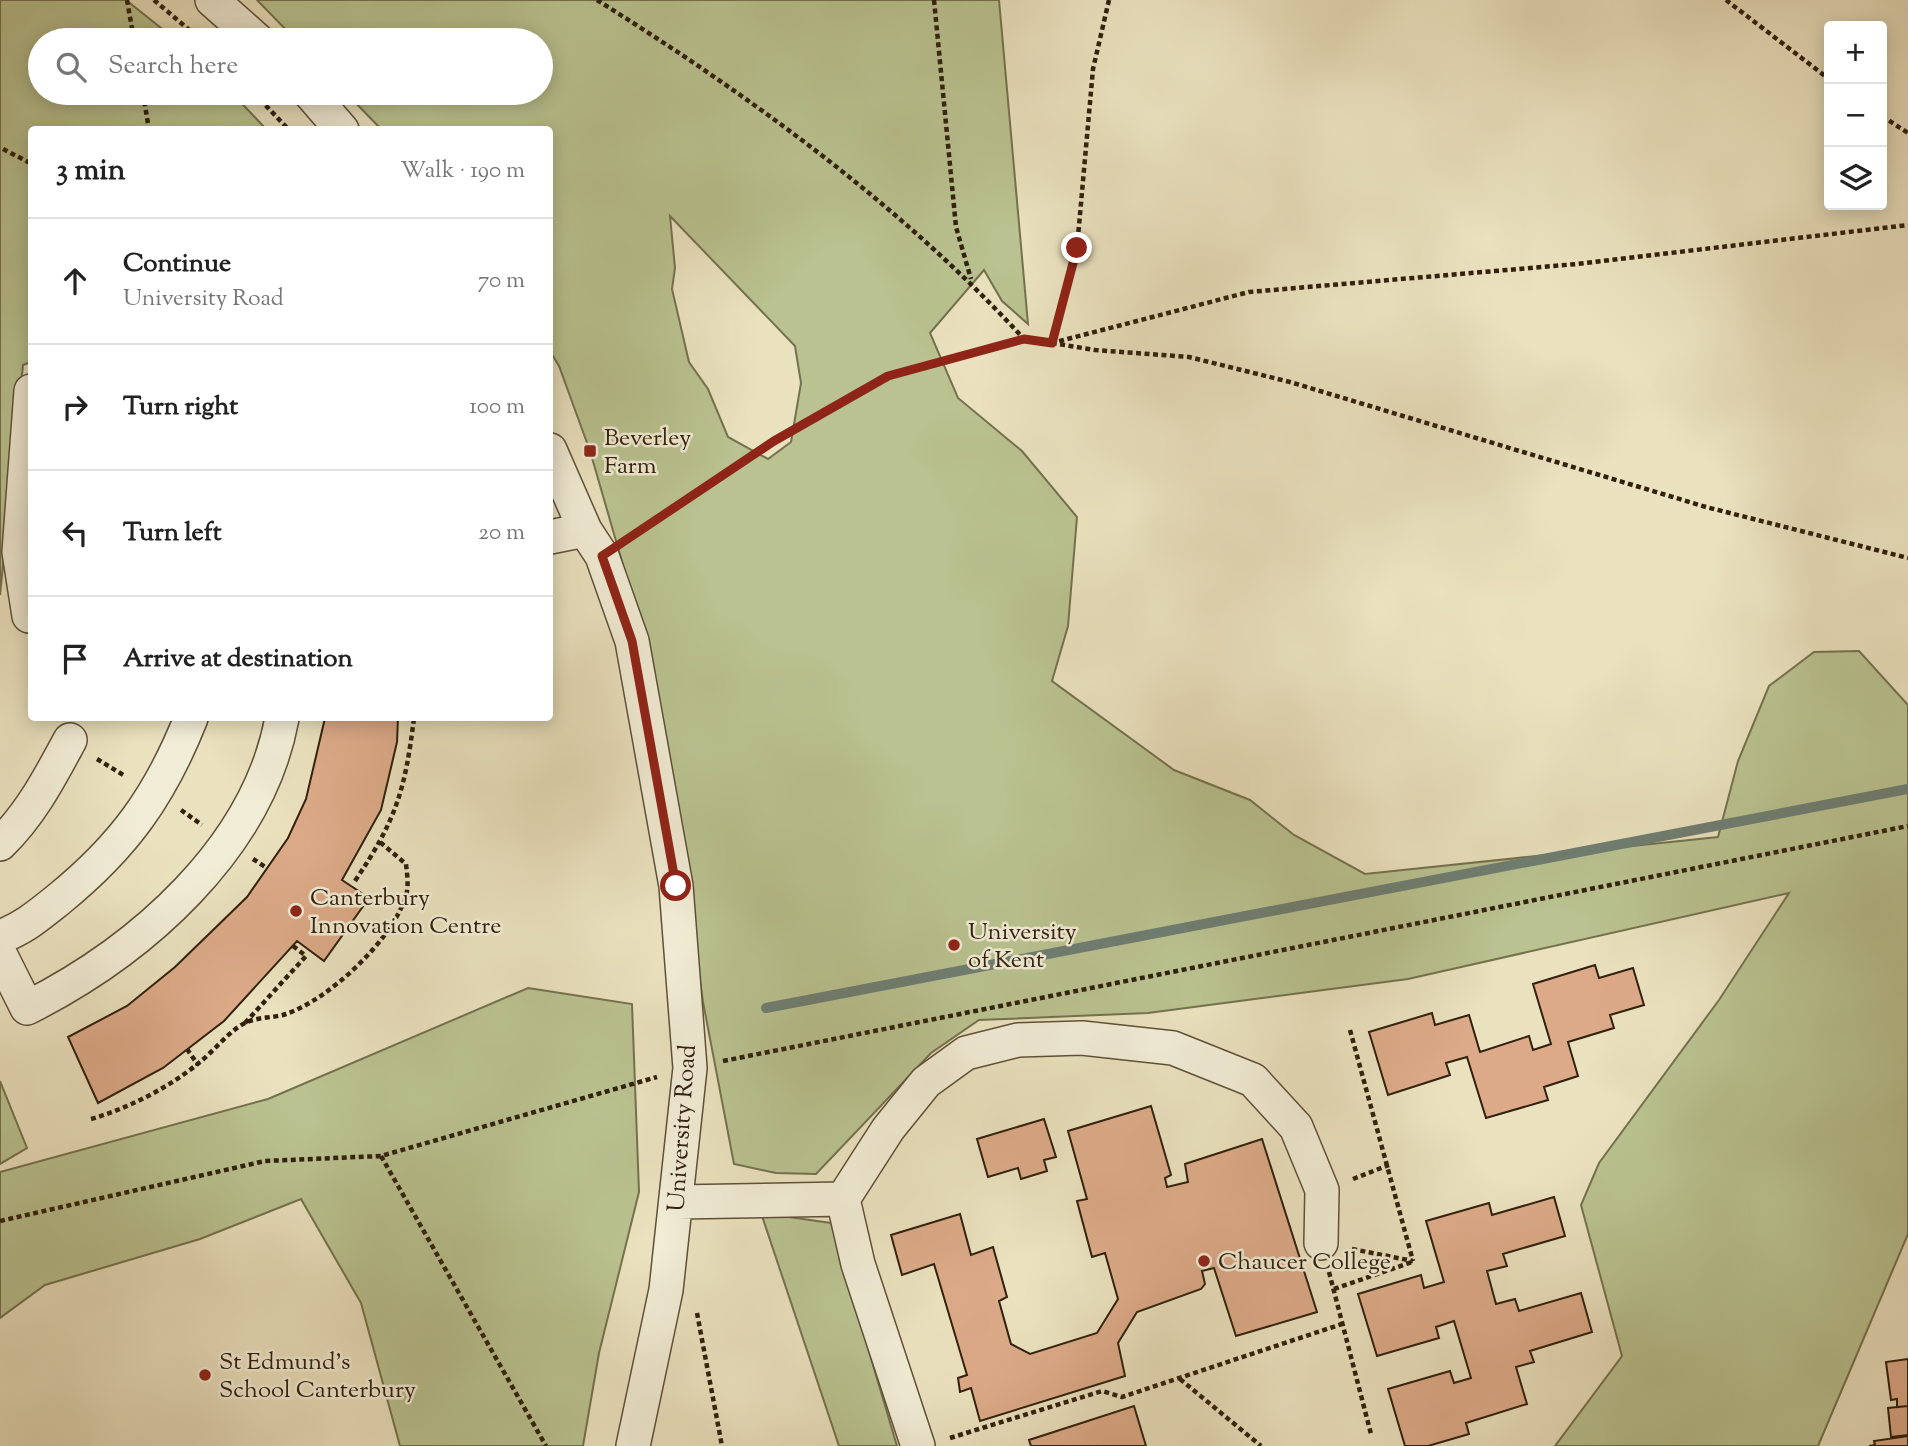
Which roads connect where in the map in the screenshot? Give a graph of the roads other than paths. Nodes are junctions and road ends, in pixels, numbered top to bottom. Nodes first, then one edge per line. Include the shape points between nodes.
1 (212, 0) edge
2 (244, 28) edge
3 (320, 105) edge
4 (339, 126) edge
5 (28, 431) edge
6 (553, 456) edge
7 (553, 537) edge
8 (594, 543) junction
9 (28, 610) edge
10 (190, 721) edge
11 (281, 721) edge
12 (82, 749) road end
13 (0, 844) edge
14 (0, 937) edge
15 (0, 954) edge
16 (843, 1199) junction
17 (677, 1202) junction
18 (1321, 1243) road end
19 (633, 1446) edge
20 (918, 1446) edge

1 - 2 street
3 - 4 street
5 - 9 street via 19,552
6 - 8 street, University Road
7 - 8 street
8 - 17 street, University Road via 632,641 676,886 690,1068
10 - 14 street via 155,794 124,839 22,929
11 - 15 street via 258,787 226,843 181,902 77,983 27,1008
12 - 13 street
16 - 17 street
16 - 18 street via 888,1129 926,1082 966,1054 1018,1040 1082,1038 1173,1048 1253,1080 1296,1127 1322,1190
16 - 20 street via 858,1264
17 - 19 street, University Road via 666,1290

